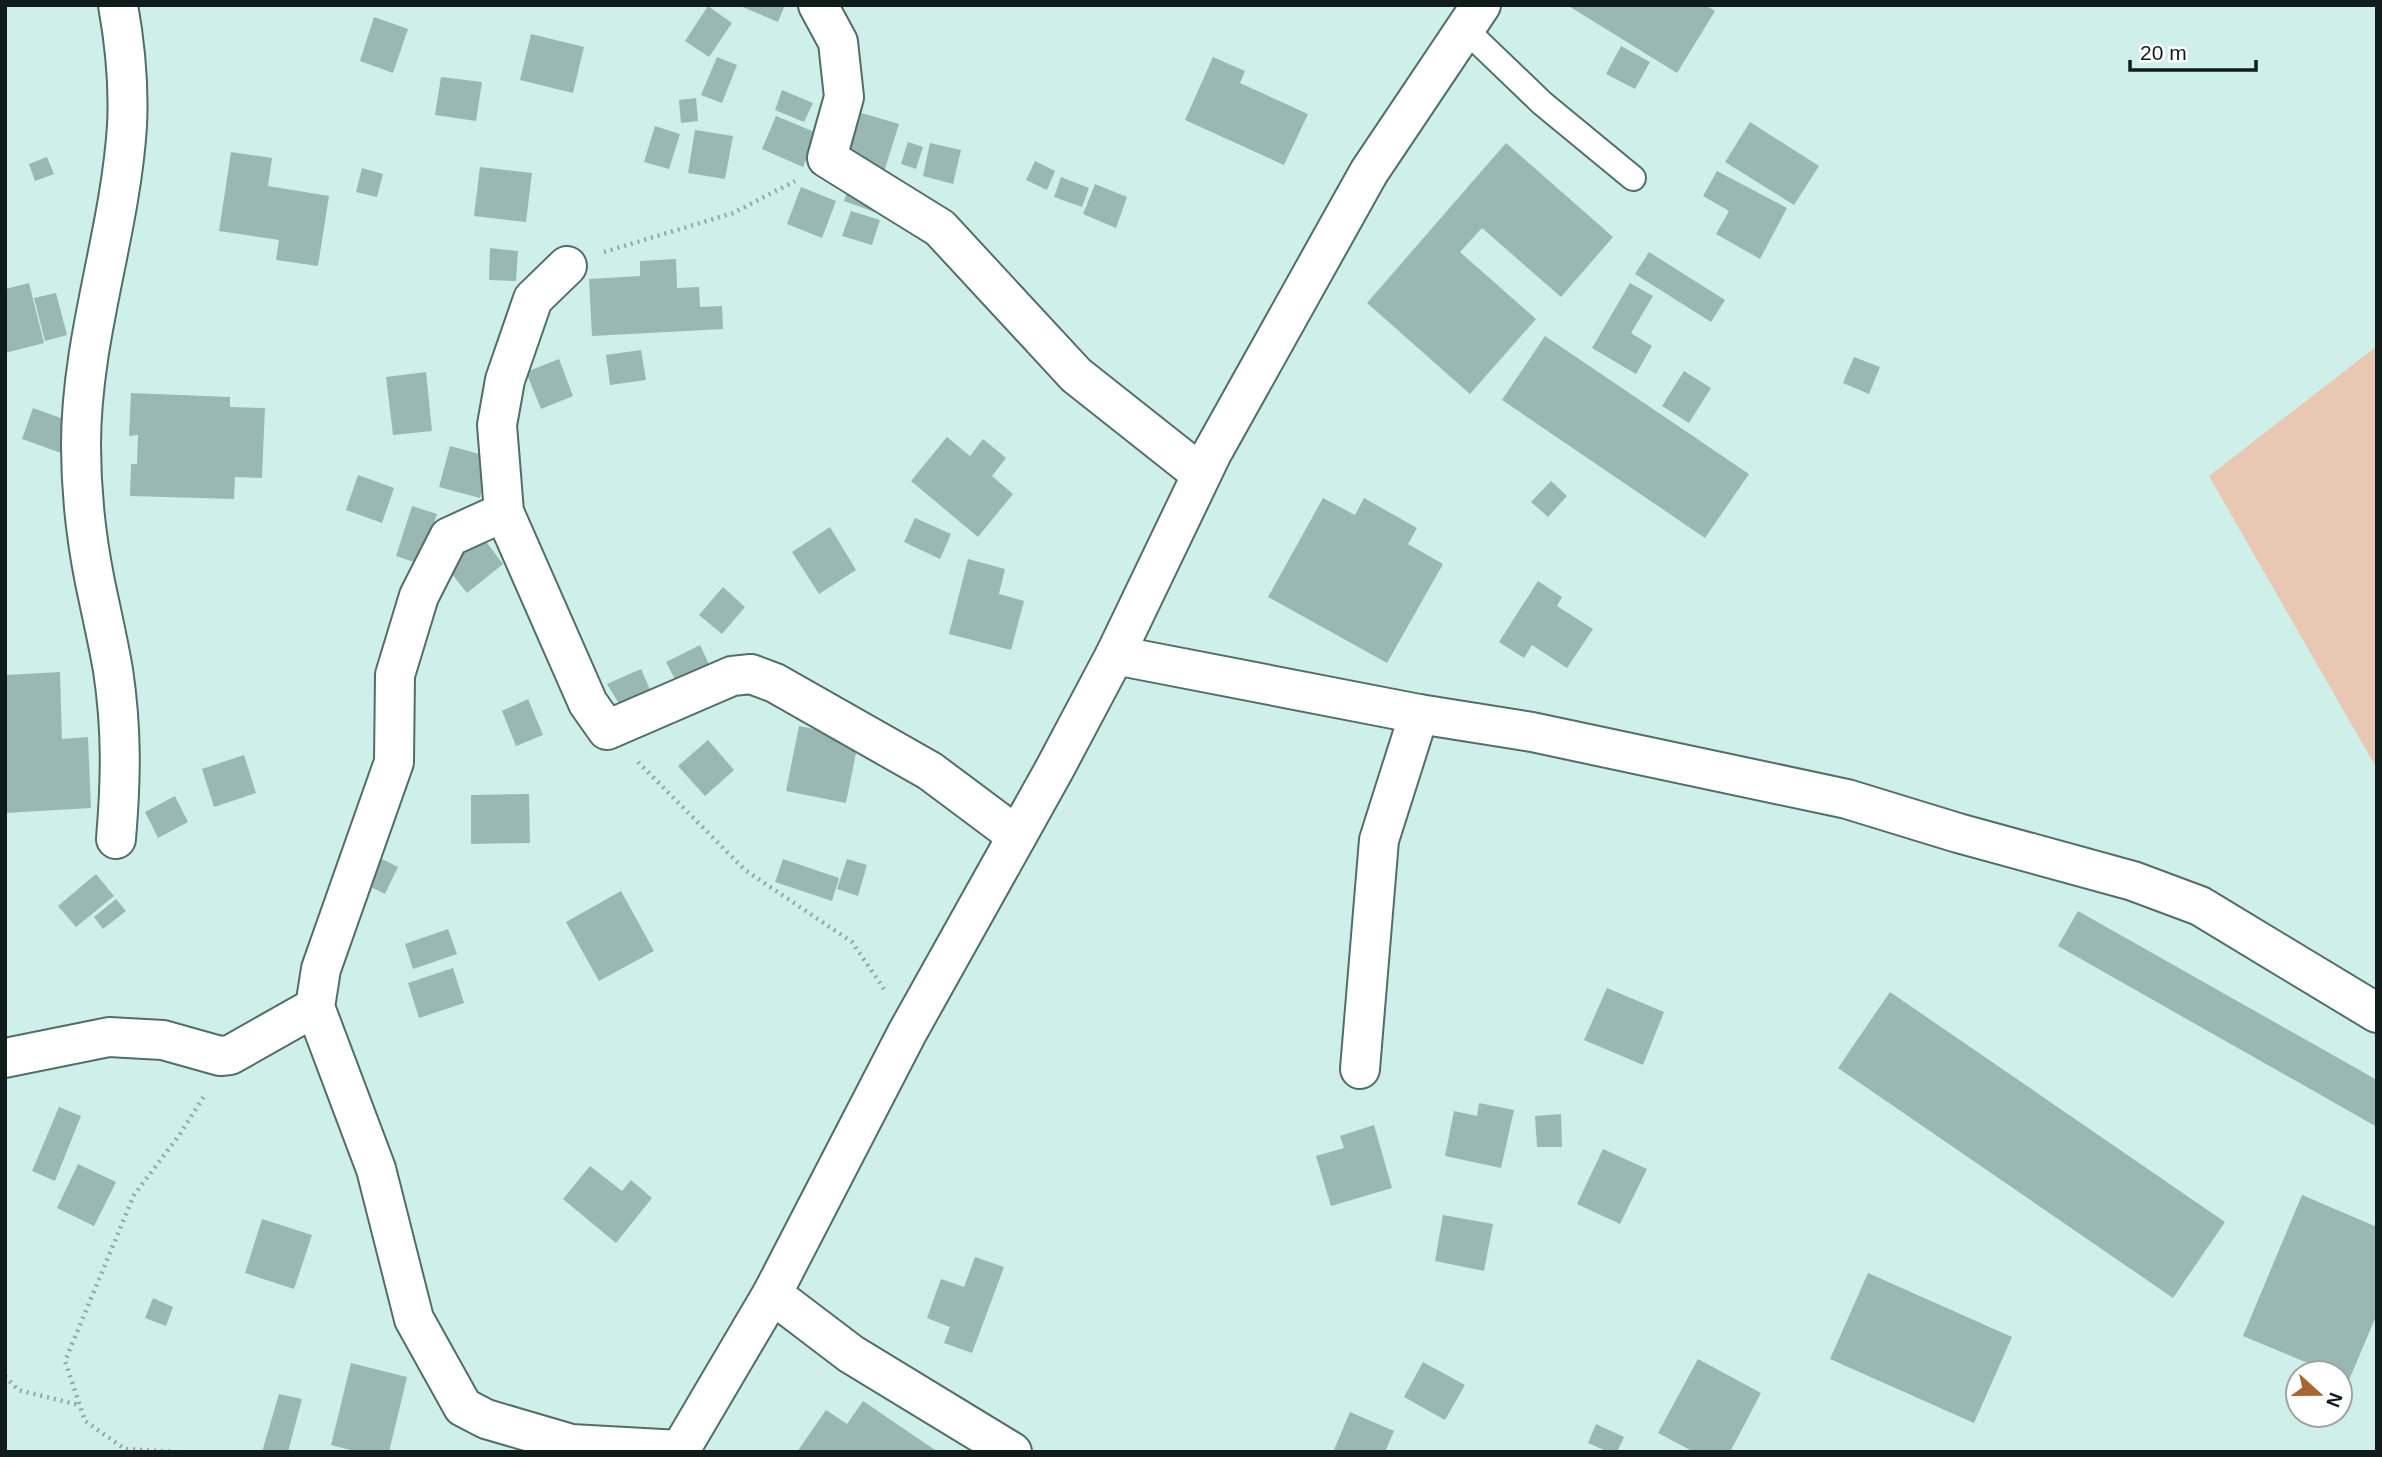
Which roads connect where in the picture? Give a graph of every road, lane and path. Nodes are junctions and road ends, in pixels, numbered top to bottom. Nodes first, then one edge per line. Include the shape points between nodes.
1 (118, 5) edge
2 (818, 5) edge
3 (1474, 18) edge
4 (827, 158) junction
5 (1633, 178) dead end
6 (567, 266) joint
7 (1201, 474) junction
8 (504, 512) junction
9 (1115, 655) junction
10 (1419, 714) junction
11 (607, 730) junction
12 (1017, 836) junction
13 (116, 839) dead end
14 (315, 1007) junction
15 (2377, 1013) edge
16 (907, 1033) junction
17 (230, 1055) junction
18 (5, 1058) edge
19 (1360, 1069) dead end
20 (772, 1294) junction
21 (5, 1376) edge
22 (80, 1405) junction
23 (680, 1451) edge
24 (177, 1452) edge
25 (1012, 1452) edge

1 - 13 street via 127,124 90,350 81,442 85,523 120,728
2 - 4 street via 838,42 844,97
3 - 5 lane via 1542,103
3 - 7 street via 1369,172
4 - 6 path via 733,213
4 - 7 street via 940,228 1076,375
6 - 8 street via 533,299 505,380 498,425
7 - 9 street
8 - 11 street via 588,703
8 - 14 street via 449,537 419,596 395,675 394,762 321,969
9 - 10 street
9 - 12 street
10 - 15 street via 1532,732 1847,799 2133,881 2200,906
10 - 19 street via 1379,841
11 - 12 street via 732,676 751,674 930,771
11 - 16 path via 746,870 852,942 891,998
12 - 16 street
14 - 17 street
14 - 23 street via 376,1169 414,1319 463,1407 486,1419 571,1444
16 - 20 street
17 - 18 street via 163,1040 108,1037
17 - 22 path via 134,1195 65,1361
20 - 23 street
20 - 25 street via 851,1354
21 - 22 path via 18,1390
22 - 24 path via 85,1421 125,1449

